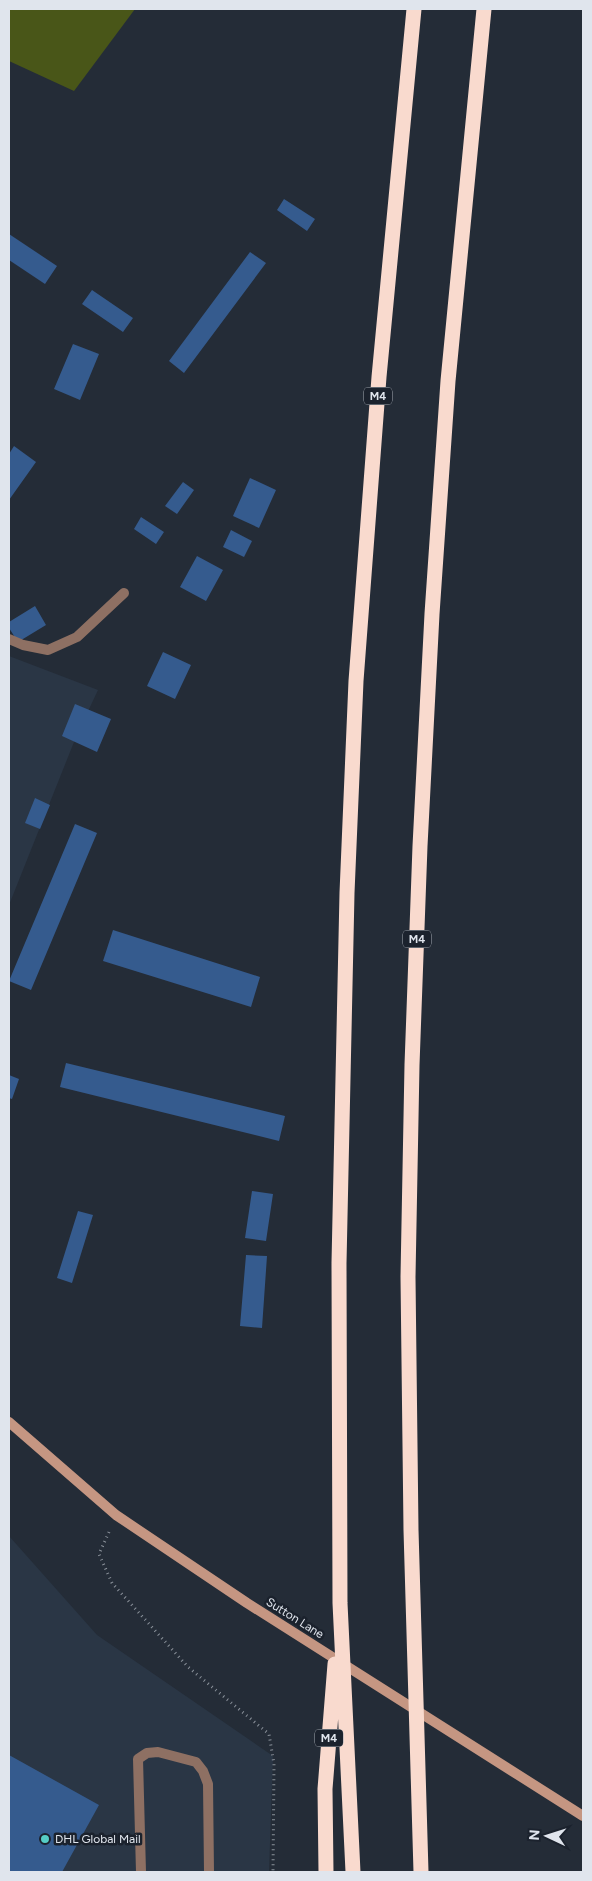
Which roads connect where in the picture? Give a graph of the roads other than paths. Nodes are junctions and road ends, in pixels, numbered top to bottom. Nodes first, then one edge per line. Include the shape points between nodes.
1 (414, 9) edge
2 (484, 9) edge
3 (124, 593) dead end
4 (9, 639) edge
5 (9, 1422) edge
6 (340, 1603) junction
7 (583, 1816) edge
8 (141, 1872) edge
9 (209, 1872) edge
10 (326, 1872) edge
11 (353, 1872) edge
12 (421, 1872) edge

1 - 6 highway, M4 via 379,377 356,681 347,893 339,1263
2 - 12 highway, M4 via 447,400 427,720 412,1065 408,1277 411,1530
3 - 4 street via 77,637 48,650
5 - 7 street, Sutton Lane via 116,1516
6 - 10 highway, M4 via 325,1789
6 - 11 highway, M4
8 - 9 street via 138,1759 146,1752 196,1762 204,1771 208,1784

